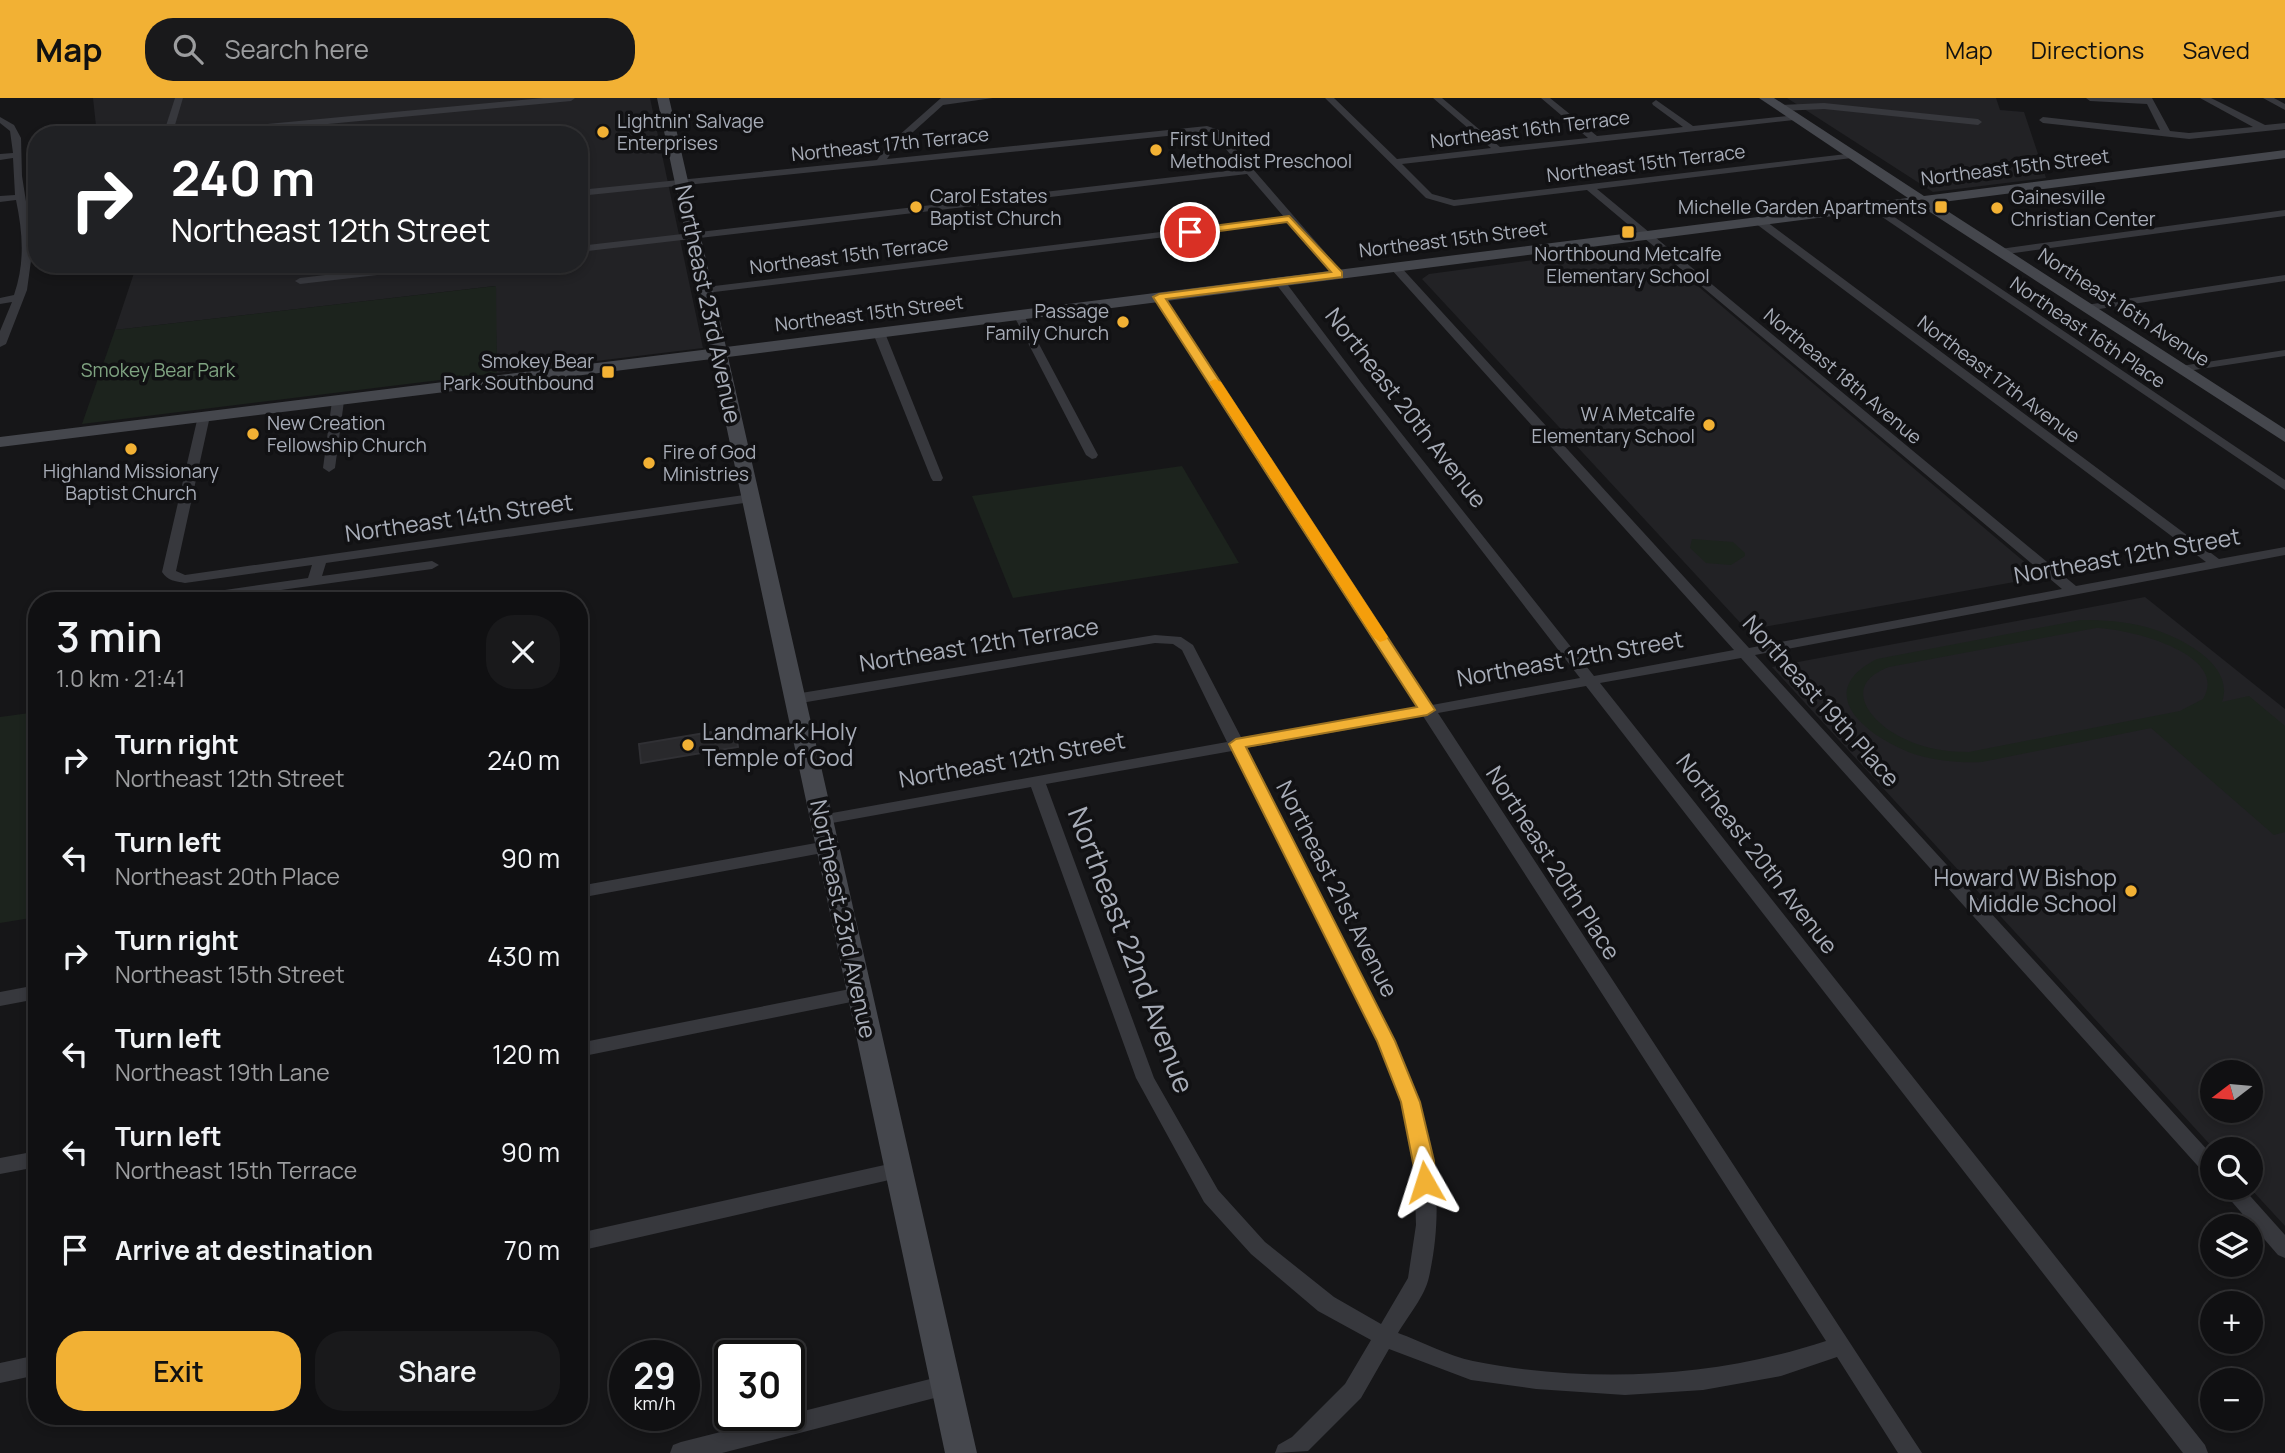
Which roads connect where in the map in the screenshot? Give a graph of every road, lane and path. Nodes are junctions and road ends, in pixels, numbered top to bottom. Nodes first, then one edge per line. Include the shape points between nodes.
1 (179, 98) edge
2 (571, 98) edge
3 (663, 98) edge
4 (989, 98) edge
5 (1329, 98) edge
6 (1437, 98) edge
7 (1545, 98) edge
8 (1765, 98) edge
9 (2090, 98) edge
10 (2204, 98) edge
11 (2267, 98) edge
12 (943, 100) edge
13 (2148, 100) edge
14 (1656, 103) dead end
15 (2285, 107) edge
16 (1781, 108) junction
17 (1794, 117) junction
18 (0, 120) edge
19 (2043, 120) dead end
20 (1978, 122) dead end
21 (170, 126) edge
22 (276, 126) edge
23 (2285, 126) edge
24 (1690, 128) junction
25 (2265, 129) junction
26 (2166, 134) junction
27 (1595, 139) junction
28 (1499, 150) junction
29 (2285, 154) edge
30 (18, 155) junction
31 (1852, 155) junction
32 (0, 157) edge
33 (880, 162) junction
34 (1395, 162) junction
35 (1248, 171) junction
36 (681, 183) junction
37 (1590, 188) junction
38 (588, 192) edge
39 (20, 197) junction
40 (0, 199) edge
41 (1921, 200) junction
42 (1872, 206) junction
43 (2285, 213) edge
44 (1289, 219) junction
45 (1759, 221) junction
46 (693, 234) junction
47 (1648, 235) junction
48 (588, 247) edge
49 (2000, 252) junction
50 (1395, 267) junction
51 (369, 273) edge
52 (1339, 274) junction
53 (2285, 278) edge
54 (300, 281) dead end
55 (1280, 282) junction
56 (706, 290) junction
57 (1159, 297) junction
58 (18, 298) junction
59 (0, 300) edge
60 (2086, 308) junction
61 (1018, 314) junction
62 (879, 333) junction
63 (0, 344) edge
64 (719, 354) junction
65 (2285, 354) edge
66 (2181, 369) junction
67 (338, 401) junction
68 (204, 416) junction
69 (2285, 438) edge
70 (0, 442) edge
71 (1092, 455) dead end
72 (329, 468) dead end
73 (937, 478) dead end
74 (2285, 486) edge
75 (751, 498) junction
76 (2285, 551) edge
77 (320, 560) junction
78 (2217, 564) junction
79 (432, 565) dead end
80 (314, 581) junction
81 (2073, 591) junction
82 (237, 592) edge
83 (1171, 640) joint
84 (1744, 653) junction
85 (1591, 680) junction
86 (795, 699) junction
87 (1427, 710) junction
88 (1236, 744) junction
89 (1037, 781) junction
90 (821, 820) junction
91 (827, 846) junction
92 (588, 890) edge
93 (28, 994) edge
94 (860, 994) junction
95 (0, 999) edge
96 (588, 1048) edge
97 (2200, 1155) edge
98 (28, 1161) edge
99 (0, 1166) edge
100 (898, 1170) junction
101 (2241, 1200) edge
102 (588, 1240) edge
103 (2285, 1249) edge
104 (1386, 1338) junction
105 (1842, 1346) junction
106 (28, 1367) edge
107 (0, 1373) edge
108 (946, 1385) junction
109 (681, 1453) edge
110 (961, 1453) edge
111 (1286, 1453) edge
112 (1911, 1453) edge
113 (2197, 1453) edge

1 - 21 street
2 - 22 street
3 - 36 street, Northeast 23rd Avenue
4 - 12 street
5 - 34 street
6 - 28 street
7 - 27 street
8 - 16 street, Northeast 16th Avenue
9 - 13 street
10 - 25 street
11 - 15 street
12 - 33 street
13 - 26 street
14 - 24 street
16 - 17 street, Northeast 16th Avenue
16 - 20 street via 1824,106
17 - 24 street, Northeast 16th Terrace
17 - 31 street, Northeast 16th Avenue
18 - 30 street via 15,132
19 - 26 street
23 - 25 street
24 - 27 street, Northeast 16th Terrace
25 - 26 street via 2205,136
27 - 28 street, Northeast 16th Terrace
28 - 34 street, Northeast 16th Terrace
29 - 41 street, Northeast 15th Street
30 - 32 street
30 - 39 street
31 - 37 street, Northeast 15th Terrace
31 - 41 street, Northeast 16th Avenue
33 - 35 street, Northeast 17th Terrace via 1204,129 1216,132
33 - 36 street, Northeast 17th Terrace
34 - 37 street, Northeast 15th Terrace via 1429,195 1444,202
35 - 44 street
35 - 46 street
36 - 38 street, Northeast 17th Terrace
36 - 46 street, Northeast 23rd Avenue
37 - 47 street, Northeast 18th Avenue
39 - 40 street
39 - 58 street via 28,257
41 - 42 street, Northeast 15th Street
41 - 49 street, Northeast 16th Avenue
42 - 45 street, Northeast 15th Street
42 - 74 street, Northeast 16th Place
43 - 49 street
44 - 52 street
44 - 56 street, Northeast 15th Terrace
45 - 47 street, Northeast 15th Street
45 - 78 street, Northeast 17th Avenue
46 - 48 street
46 - 56 street, Northeast 23rd Avenue
47 - 50 street, Northeast 15th Street
47 - 81 street, Northeast 18th Avenue
49 - 60 street, Northeast 16th Avenue
50 - 52 street, Northeast 15th Street
50 - 84 street, Northeast 19th Place
51 - 54 street
52 - 55 street, Northeast 15th Street
53 - 60 street
55 - 57 street, Northeast 15th Street
55 - 85 street, Northeast 20th Avenue
56 - 64 street, Northeast 23rd Avenue
57 - 61 street, Northeast 15th Street
57 - 87 street, Northeast 20th Place
58 - 59 street
58 - 63 street
60 - 66 street, Northeast 16th Avenue
61 - 62 street, Northeast 15th Street
61 - 71 street
62 - 64 street, Northeast 15th Street
62 - 73 street
64 - 67 street, Northeast 15th Street
64 - 75 street, Northeast 23rd Avenue
65 - 66 street
66 - 69 street, Northeast 16th Avenue
67 - 68 street, Northeast 15th Street
67 - 72 street
68 - 70 street, Northeast 15th Street
68 - 77 street, Northeast 14th Street via 169,572 185,579
75 - 77 street, Northeast 14th Street
75 - 86 street, Northeast 23rd Avenue
76 - 78 street, Northeast 12th Street
77 - 80 street
78 - 81 street, Northeast 12th Street
79 - 80 street
80 - 82 street
81 - 84 street, Northeast 12th Street
83 - 86 street, Northeast 12th Terrace via 1141,641
83 - 88 street, Northeast 21st Avenue via 1188,648
84 - 85 street, Northeast 12th Street
84 - 97 street, Northeast 19th Place
85 - 87 street, Northeast 12th Street
85 - 113 street, Northeast 20th Avenue
86 - 90 street, Northeast 23rd Avenue
87 - 88 street, Northeast 12th Street
87 - 105 street, Northeast 20th Place
88 - 89 street, Northeast 12th Street
88 - 104 street, Northeast 21st Avenue via 1354,974 1411,1102 1424,1161 1426,1225 1418,1280
89 - 90 street, Northeast 12th Street
89 - 104 street, Northeast 22nd Avenue via 1145,1078 1212,1196 1258,1248 1317,1296
90 - 91 street, Northeast 23rd Avenue
91 - 92 street
91 - 94 street, Northeast 23rd Avenue
93 - 95 street
94 - 96 street
94 - 100 street, Northeast 23rd Avenue
98 - 99 street
100 - 102 street
100 - 108 street, Northeast 23rd Avenue
101 - 103 street
104 - 105 street, Northeast 22nd Avenue via 1471,1370 1625,1385 1703,1380 1780,1366
104 - 111 street, Northeast 21st Avenue via 1353,1391
105 - 112 street, Northeast 20th Place
106 - 107 street
108 - 109 street
108 - 110 street, Northeast 23rd Avenue

